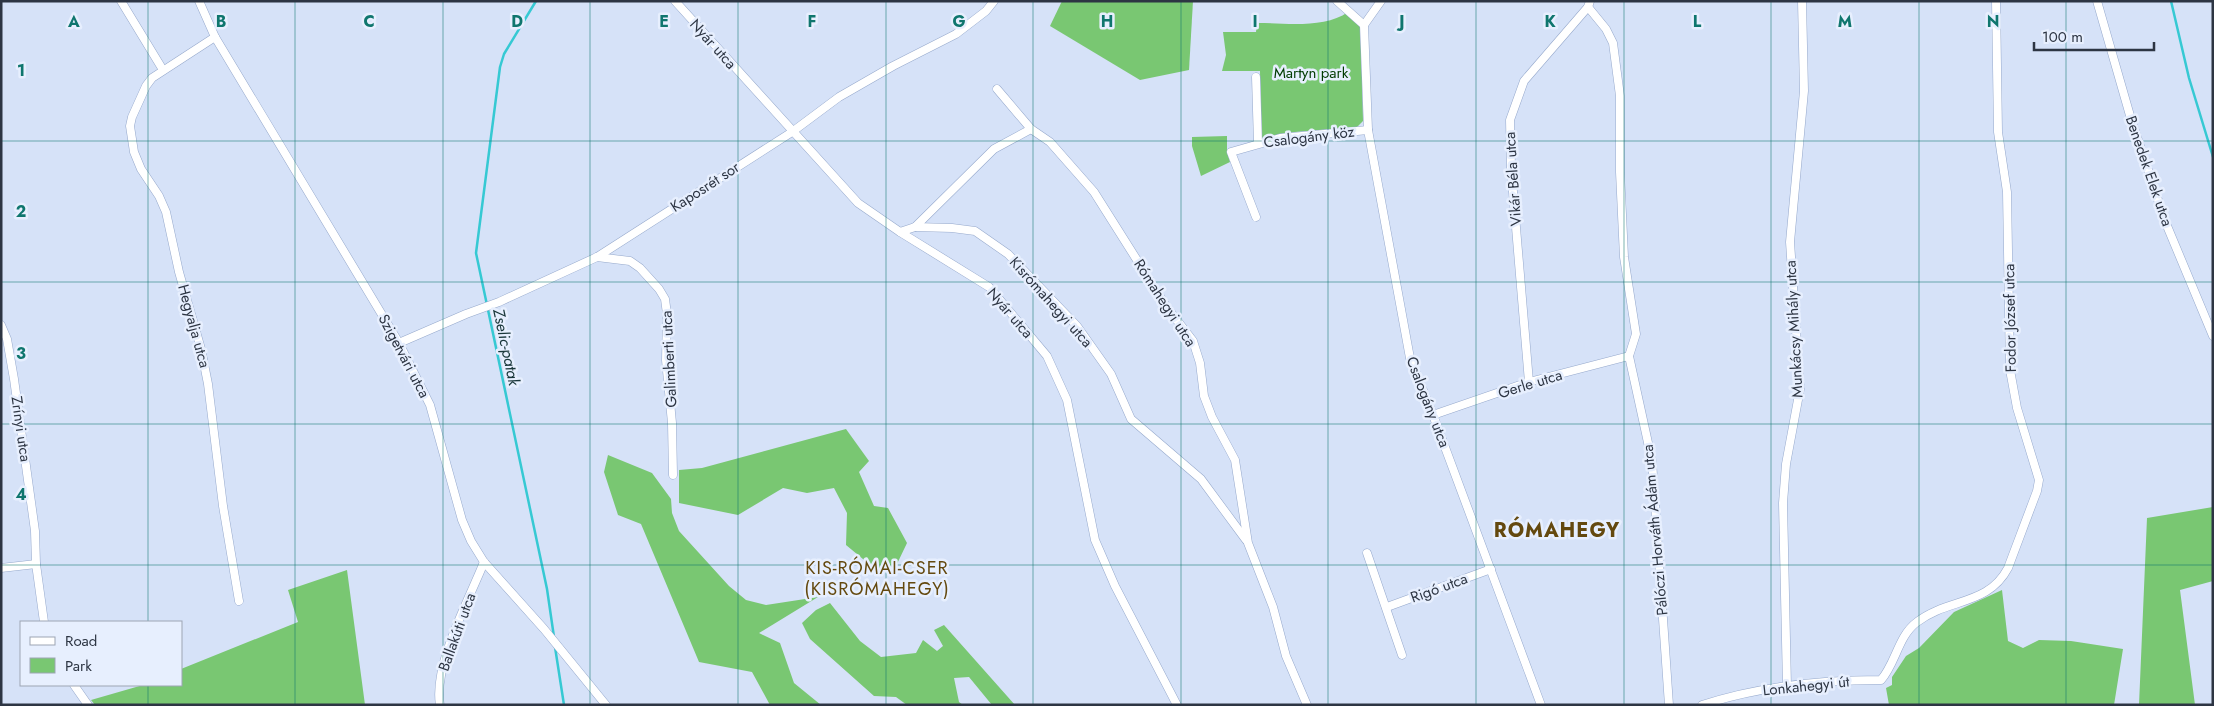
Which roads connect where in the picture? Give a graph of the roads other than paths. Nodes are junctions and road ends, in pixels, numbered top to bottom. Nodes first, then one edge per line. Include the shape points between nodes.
1 (121, 1) edge
2 (199, 1) edge
3 (675, 1) edge
4 (994, 1) edge
5 (1337, 1) edge
6 (1381, 1) edge
7 (1802, 1) edge
8 (1996, 1) edge
9 (2097, 1) edge
10 (1589, 4) edge
11 (1364, 25) junction
12 (215, 37) junction
13 (164, 70) junction
14 (1256, 77) dead end
15 (997, 89) dead end
16 (1031, 129) junction
17 (1368, 130) junction
18 (792, 132) junction
19 (1258, 143) junction
20 (1256, 217) dead end
21 (916, 227) junction
22 (900, 232) junction
23 (596, 257) junction
24 (1, 325) edge
25 (2213, 336) edge
26 (399, 343) junction
27 (1629, 356) junction
28 (1529, 382) junction
29 (1433, 415) junction
30 (673, 475) dead end
31 (1248, 543) junction
32 (1367, 553) dead end
33 (484, 562) junction
34 (36, 564) junction
35 (1, 568) edge
36 (1491, 569) junction
37 (239, 601) dead end
38 (1387, 607) junction
39 (44, 621) edge
40 (1402, 655) dead end
41 (1881, 680) joint
42 (75, 686) edge
43 (1787, 686) junction
44 (88, 705) edge
45 (440, 705) edge
46 (606, 705) edge
47 (1177, 705) edge
48 (1307, 705) edge
49 (1541, 705) edge
50 (1669, 705) edge
51 (1702, 705) edge

1 - 13 street
2 - 12 street, Szigetvári utca
3 - 18 street, Nyár utca
4 - 18 street, Kaposrét sor via 956,34 839,97
5 - 11 street
6 - 11 street
7 - 43 street, Munkácsy Mihály utca via 1804,91 1790,242 1800,388 1782,503
8 - 41 street, Fodor József utca via 1998,132 2007,192 2010,370 2017,408 2039,480 2002,580 1966,602 1917,622 1907,633
9 - 25 street, Benedek Elek utca via 2166,221
10 - 27 street, Pálóczi Horváth Ádám utca via 1613,43 1620,96 1624,257 1636,334
10 - 28 street, Vikár Béla utca via 1524,82 1510,120
11 - 17 street, Csalogány utca
12 - 13 street, Hegyalja utca
12 - 26 street, Szigetvári utca
13 - 37 street, Hegyalja utca via 146,86 130,126 134,152 141,169 166,212 201,349
14 - 19 street
15 - 16 street, Rómahegyi utca
16 - 21 street via 994,149
16 - 31 street, Rómahegyi utca via 1050,142 1094,192 1166,306 1193,341 1204,396 1235,460
17 - 19 street, Csalogány köz
17 - 29 street, Csalogány utca via 1410,358
18 - 22 street, Nyár utca via 858,203
18 - 23 street, Kaposrét sor
19 - 20 street, Csalogány köz via 1231,152
21 - 22 street
21 - 31 street, Kisrómahegyi utca via 976,231 1008,254 1077,326 1111,374 1132,419 1201,480
22 - 47 street, Nyár utca via 989,287 1047,356 1067,400 1096,540 1115,586
23 - 26 street, Kaposrét sor
23 - 30 street, Galimberti utca via 630,261 640,268 665,299
24 - 34 street, Zrínyi utca via 7,339 14,379 35,531
26 - 33 street, Szigetvári utca via 430,405 462,520 470,541
27 - 28 street, Gerle utca
27 - 50 street, Pálóczi Horváth Ádám utca via 1652,462
28 - 29 street, Gerle utca
29 - 36 street, Csalogány utca
31 - 48 street, Rómahegyi utca via 1273,608 1286,656
32 - 38 street
33 - 45 street, Ballakúti utca via 442,664 438,693
33 - 46 street, Szigetvári utca
34 - 35 street
34 - 39 street, Zrínyi utca
36 - 38 street, Rigó utca
36 - 49 street, Csalogány utca
38 - 40 street
41 - 43 street, Lonkahegyi út
42 - 44 street
43 - 51 street, Lonkahegyi út

